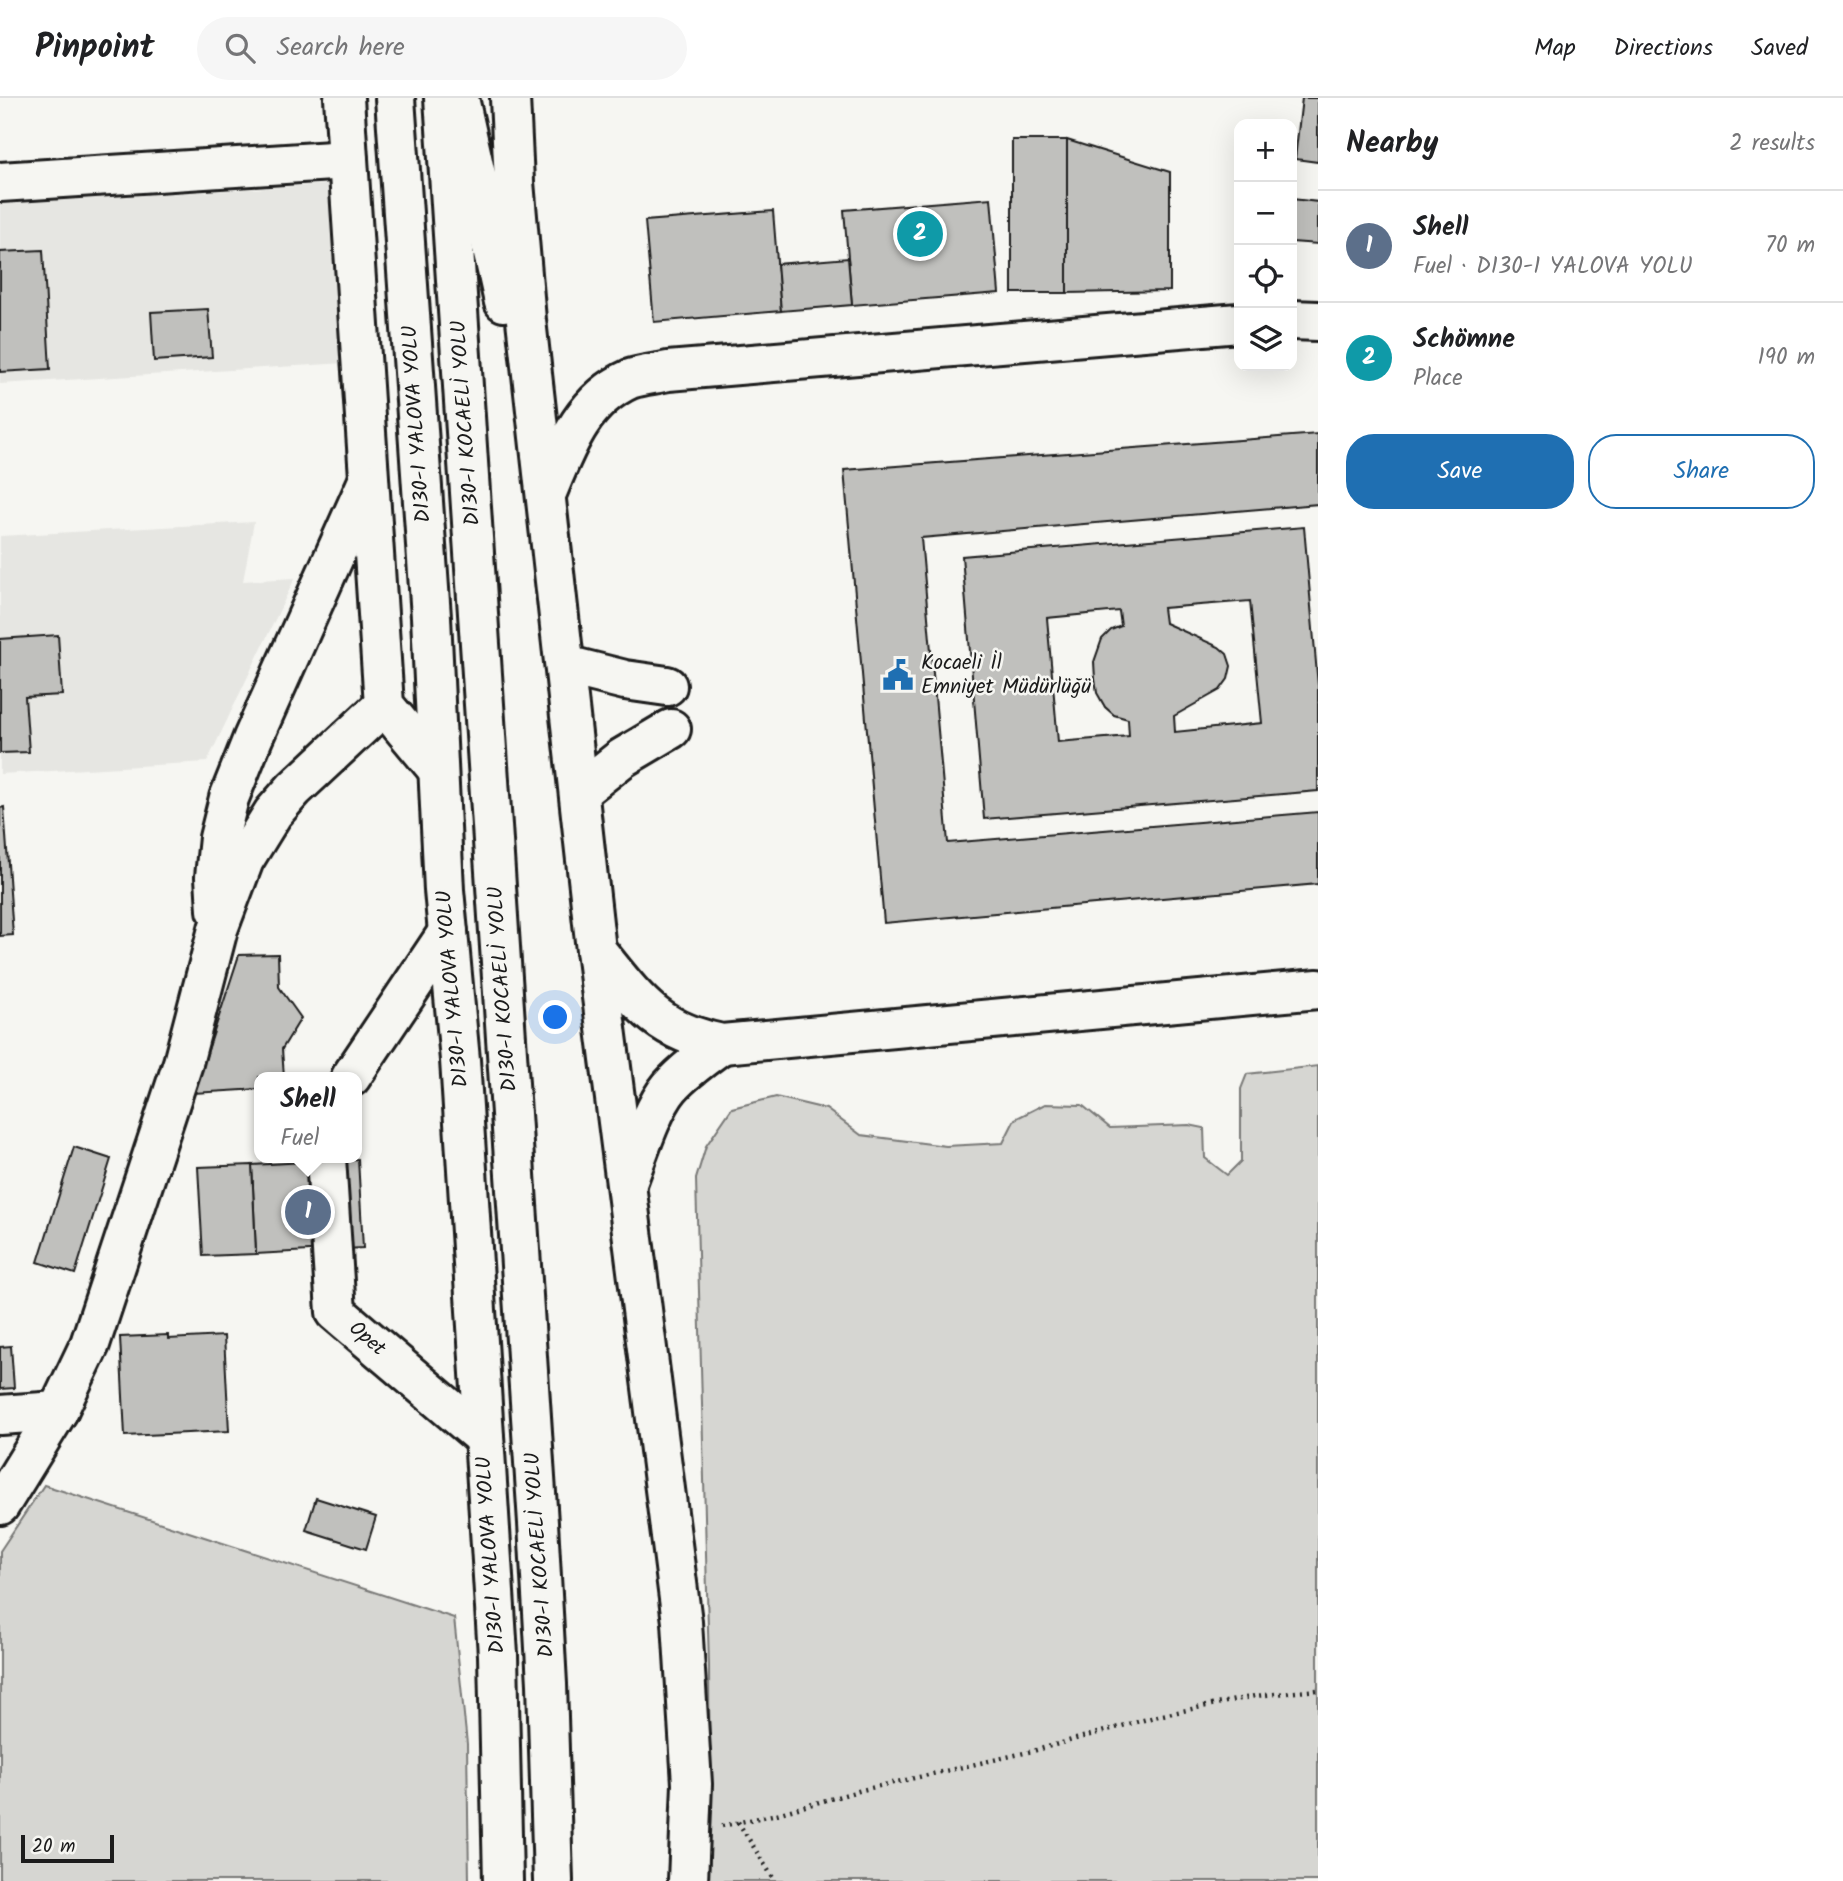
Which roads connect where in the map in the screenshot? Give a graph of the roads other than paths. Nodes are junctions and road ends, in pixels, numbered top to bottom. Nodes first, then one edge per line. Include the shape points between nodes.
1 (344, 98) edge
2 (395, 98) edge
3 (444, 98) edge
4 (459, 98) edge
5 (510, 98) edge
6 (348, 160) junction
7 (0, 182) edge
8 (1297, 320) edge
9 (1318, 321) edge
10 (1234, 323) edge
11 (420, 470) junction
12 (371, 474) junction
13 (547, 492) junction
14 (374, 527) junction
15 (565, 665) junction
16 (667, 686) dead end
17 (384, 705) junction
18 (671, 729) dead end
19 (439, 769) junction
20 (579, 792) junction
21 (218, 929) junction
22 (448, 932) junction
23 (596, 950) junction
24 (1318, 989) edge
25 (722, 1044) junction
26 (354, 1072) edge
27 (327, 1163) edge
28 (626, 1185) junction
29 (58, 1411) junction
30 (0, 1415) edge
31 (484, 1438) junction
32 (0, 1505) edge
33 (503, 1881) edge
34 (553, 1881) edge
35 (688, 1881) edge

1 - 6 main road
2 - 11 main road, D130-1 YALOVA YOLU
3 - 34 main road, D130-1 KOCAELİ YOLU via 548,1684
4 - 13 main road
5 - 13 main road via 526,320
6 - 7 main road
6 - 12 main road
8 - 9 main road
10 - 13 main road via 668,371 631,379 607,394 572,432
11 - 14 main road
11 - 19 main road, D130-1 YALOVA YOLU
12 - 14 main road
12 - 21 main road via 229,798 216,864
13 - 15 main road
14 - 17 main road
15 - 16 main road
15 - 20 main road
17 - 19 main road
17 - 21 main road via 273,813 244,860
18 - 20 main road via 622,758
19 - 22 main road, D130-1 YALOVA YOLU
20 - 23 main road
21 - 29 main road via 183,1063 136,1211 90,1344
22 - 26 main road
22 - 31 main road, D130-1 YALOVA YOLU
23 - 25 main road via 642,1006 674,1030
23 - 28 main road
24 - 25 main road
25 - 28 main road via 668,1088
27 - 31 main road, Opet via 336,1312
28 - 35 main road via 682,1622 692,1784
29 - 30 main road
29 - 32 main road
31 - 33 main road, D130-1 YALOVA YOLU via 498,1655

